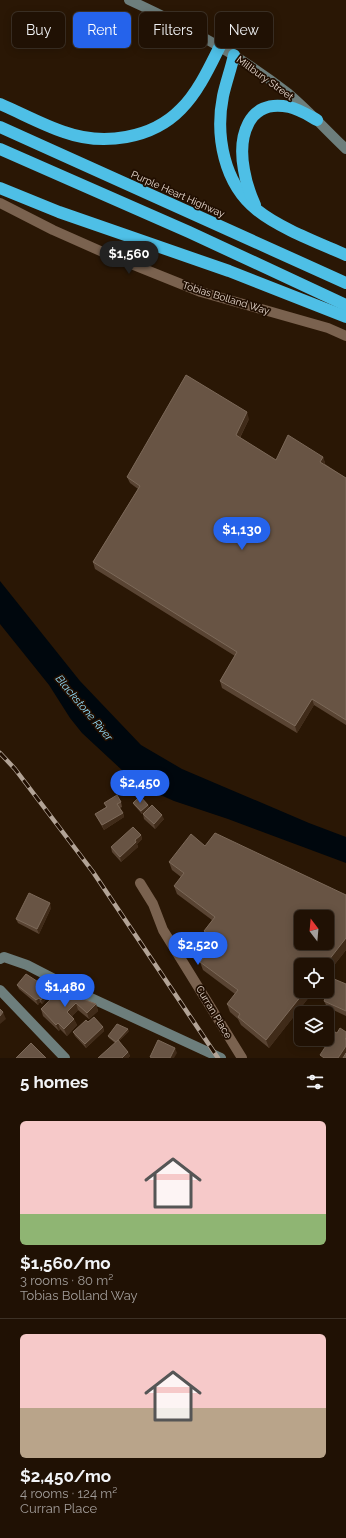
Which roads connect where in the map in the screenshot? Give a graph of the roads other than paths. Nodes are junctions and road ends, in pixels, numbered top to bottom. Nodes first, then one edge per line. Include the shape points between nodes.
1 (129, 0) edge
2 (215, 43) edge
3 (219, 48) edge
4 (223, 48) edge
5 (234, 55) junction
6 (0, 104) edge
7 (317, 120) junction
8 (0, 127) edge
9 (0, 149) edge
10 (346, 149) edge
11 (0, 188) edge
12 (0, 203) edge
13 (257, 210) junction
14 (346, 255) edge
15 (346, 283) edge
16 (346, 305) edge
17 (346, 317) edge
18 (346, 336) edge
19 (140, 883) dead end
20 (0, 958) edge
21 (0, 990) edge
22 (65, 1058) edge
23 (221, 1058) edge
24 (242, 1058) edge

1 - 2 main road, Millbury Street via 176,21
3 - 6 highway via 196,91 181,109 145,133 102,140 83,137 64,132
4 - 5 main road, Millbury Street
5 - 7 main road, Millbury Street via 274,83
5 - 13 highway via 223,97 223,149 234,184
7 - 10 main road, Millbury Street
7 - 13 highway via 301,111 278,106 257,112 251,117 244,134 242,158
8 - 15 highway, Purple Heart Highway
9 - 16 highway via 189,232
11 - 17 highway
12 - 18 street, Tobias Bolland Way via 82,243 201,292 328,328
13 - 14 highway via 291,230
19 - 24 street, Curran Place via 153,904 163,930
20 - 23 main road via 27,965 91,998
21 - 22 main road

